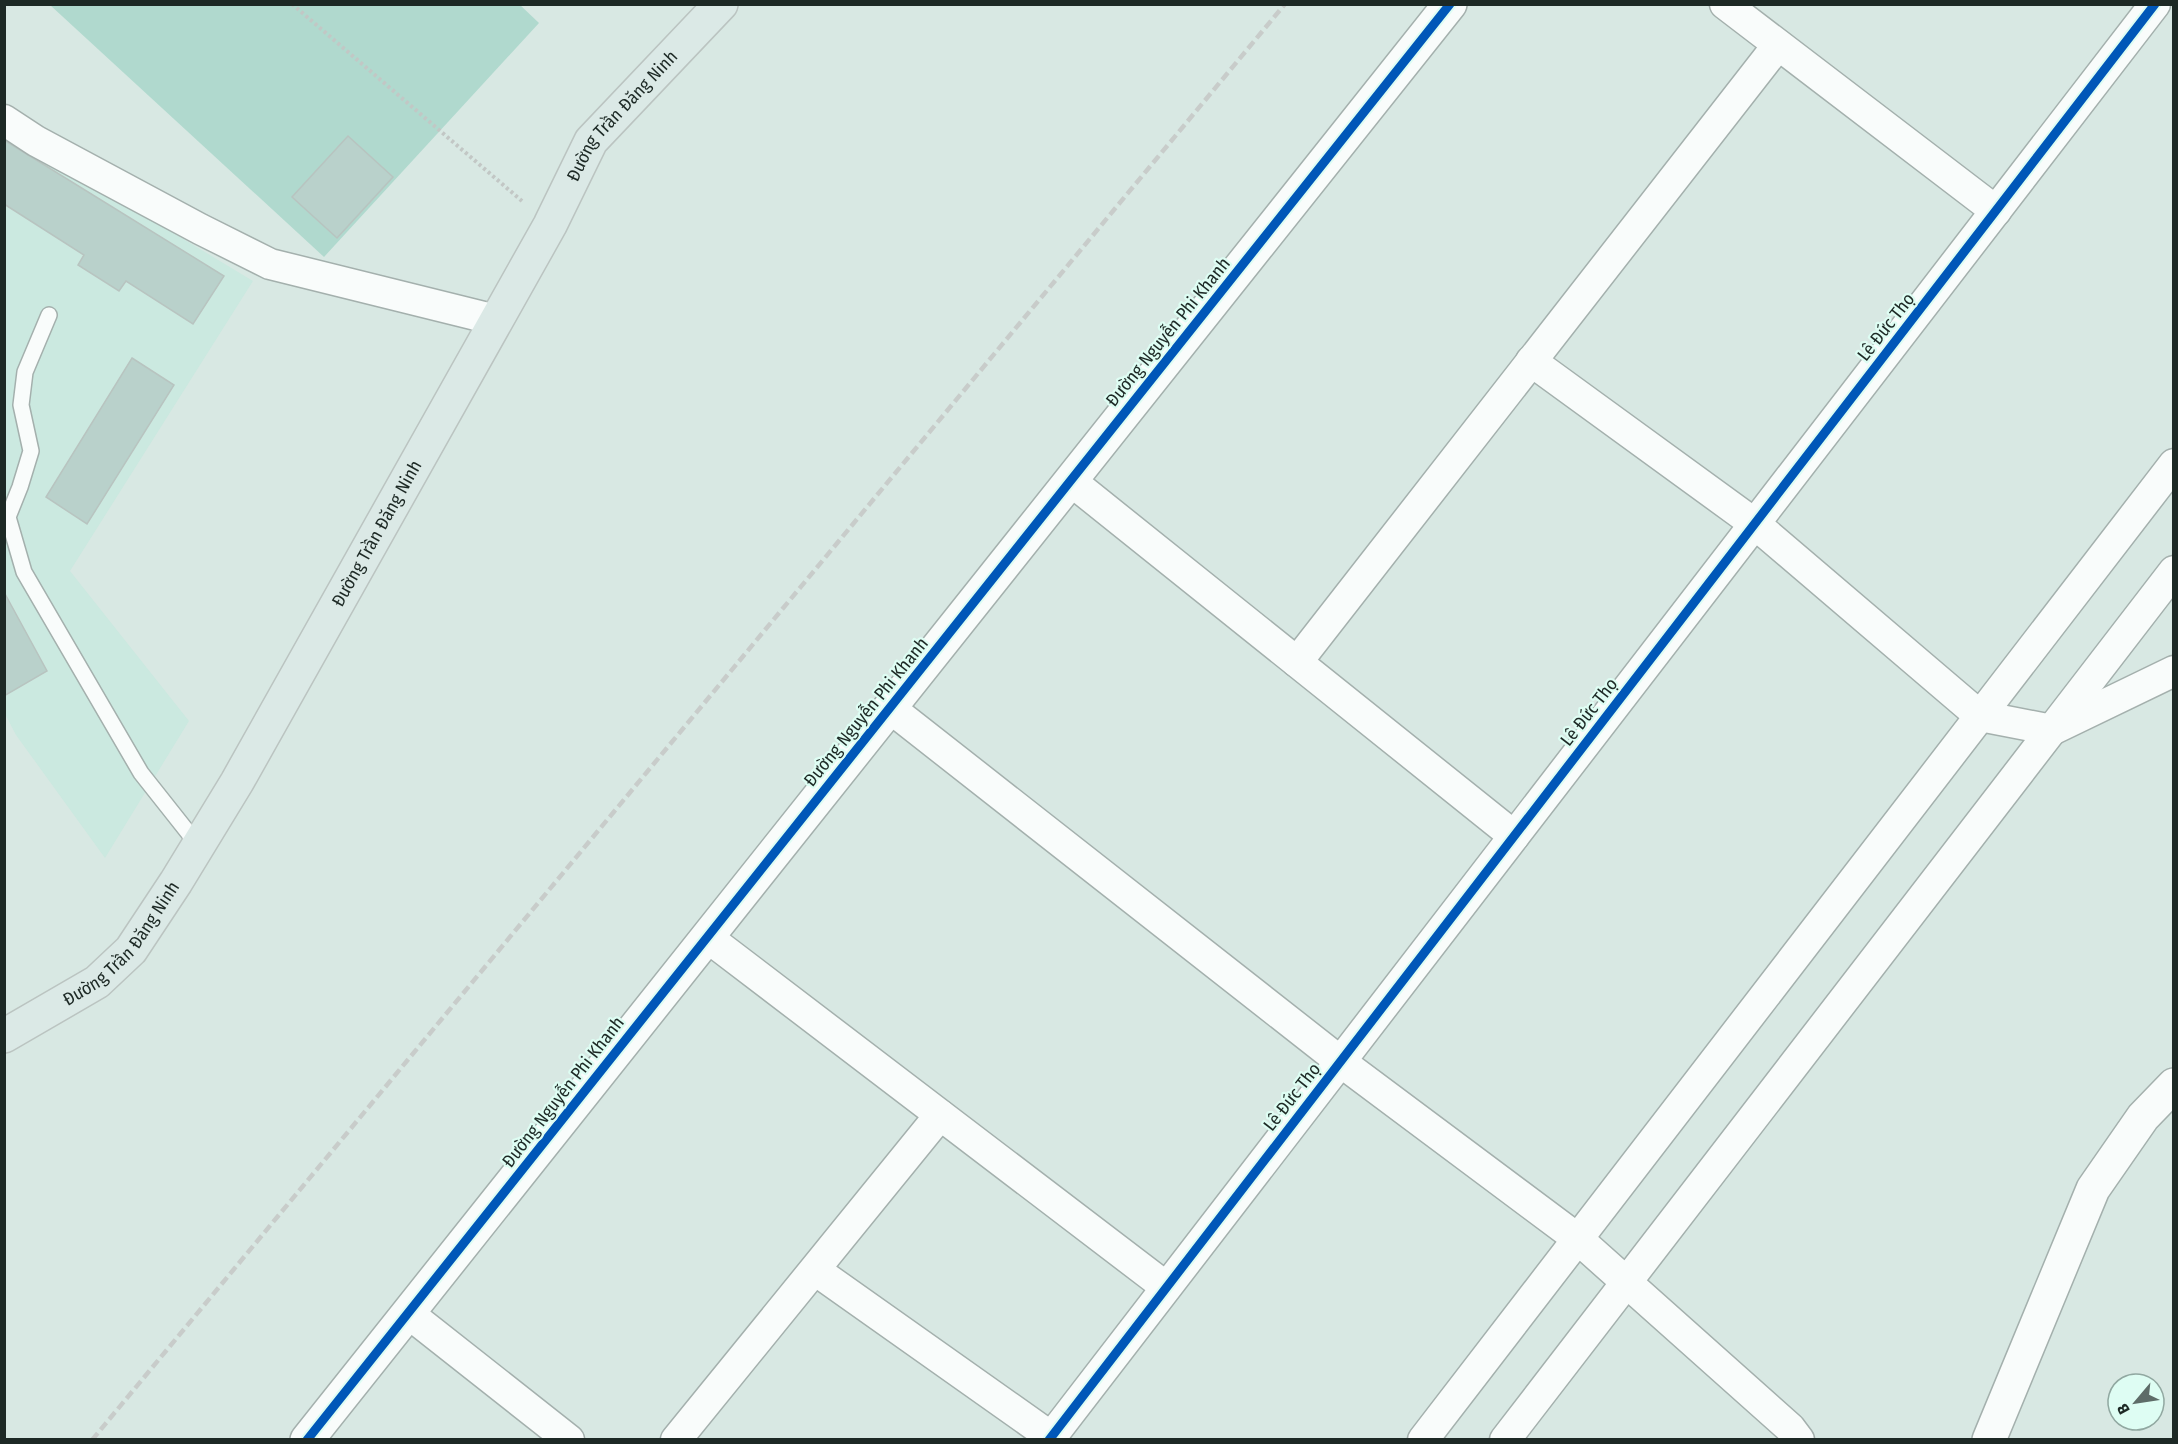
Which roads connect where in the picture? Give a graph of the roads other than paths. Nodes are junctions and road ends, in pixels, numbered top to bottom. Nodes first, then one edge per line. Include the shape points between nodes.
1 (721, 4) edge
2 (1450, 4) edge
3 (1725, 4) edge
4 (2155, 4) edge
5 (1778, 45) junction
6 (4, 120) edge
7 (1996, 211) junction
8 (49, 315) dead end
9 (496, 320) junction
10 (1531, 361) junction
11 (2174, 464) edge
12 (1071, 480) junction
13 (1755, 524) junction
14 (2174, 571) edge
15 (1297, 662) junction
16 (2174, 671) edge
17 (890, 708) junction
18 (1980, 716) junction
19 (2052, 730) junction
20 (1514, 836) junction
21 (198, 846) junction
22 (707, 937) junction
23 (4, 1036) edge
24 (1341, 1062) junction
25 (2174, 1085) edge
26 (940, 1114) junction
27 (1578, 1239) junction
28 (815, 1270) junction
29 (1626, 1282) junction
30 (1166, 1287) junction
31 (408, 1313) junction
32 (1050, 1438) edge
33 (307, 1440) edge
34 (569, 1440) edge
35 (676, 1440) edge
36 (1423, 1440) edge
37 (1505, 1440) edge
38 (1799, 1440) edge
39 (1989, 1440) edge

1 - 9 main road, Đường Trần Đăng Ninh via 591,141 550,225
2 - 12 street, Đường Nguyễn Phi Khanh
3 - 5 street
4 - 7 street, Lê Đức Thọ
5 - 7 street
5 - 10 street
6 - 9 street via 66,158 270,264
7 - 13 street, Lê Đức Thọ
8 - 21 lane via 26,372 21,405 31,451 8,517 24,572 141,773
9 - 21 main road, Đường Trần Đăng Ninh
10 - 13 street
10 - 15 street
11 - 18 street
12 - 15 street
12 - 17 street, Đường Nguyễn Phi Khanh
13 - 18 street
13 - 20 street, Lê Đức Thọ
14 - 19 street
15 - 20 street
16 - 19 street
17 - 22 street, Đường Nguyễn Phi Khanh
17 - 24 street
18 - 19 street
18 - 27 street
19 - 29 street
20 - 24 street, Lê Đức Thọ
21 - 23 main road, Đường Trần Đăng Ninh via 131,950 97,982
22 - 26 street
22 - 31 street, Đường Nguyễn Phi Khanh
24 - 27 street
24 - 30 street, Lê Đức Thọ
25 - 39 street via 2143,1117 2092,1189
26 - 28 street
26 - 30 street
27 - 29 street
27 - 36 street
28 - 32 street
28 - 35 street
29 - 37 street
29 - 38 street
30 - 32 street, Lê Đức Thọ
31 - 33 street, Đường Nguyễn Phi Khanh
31 - 34 street

